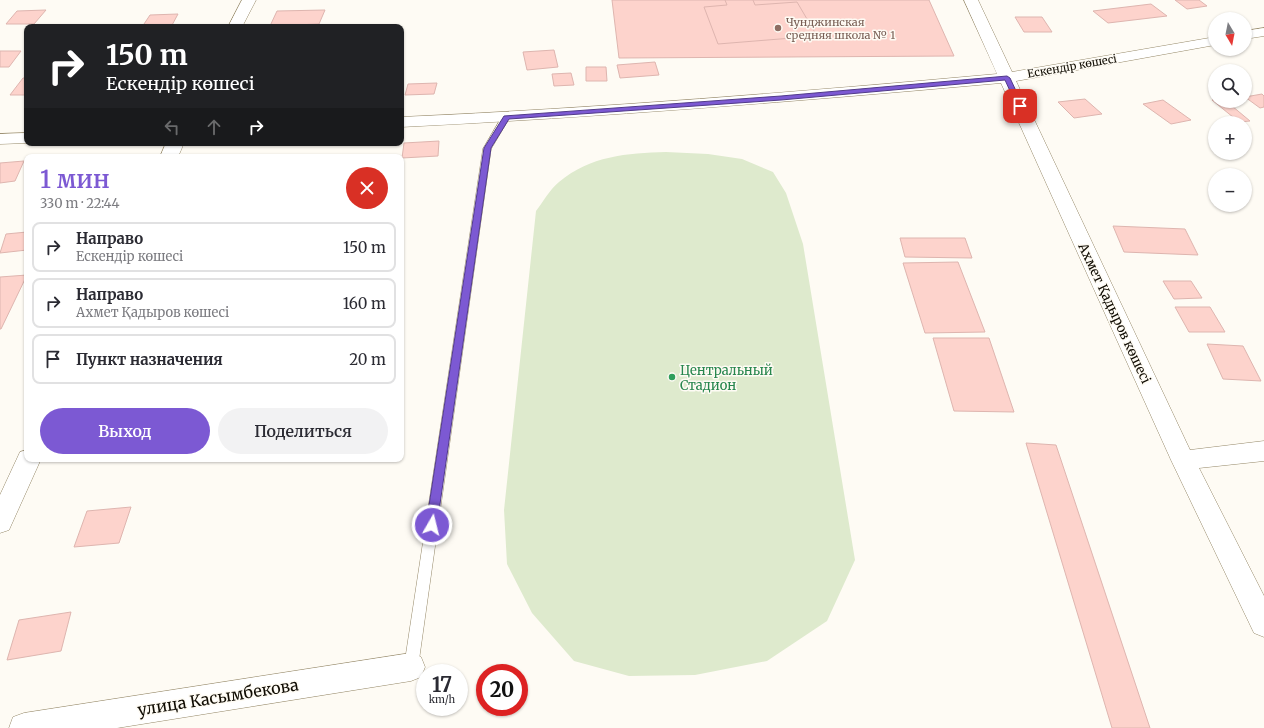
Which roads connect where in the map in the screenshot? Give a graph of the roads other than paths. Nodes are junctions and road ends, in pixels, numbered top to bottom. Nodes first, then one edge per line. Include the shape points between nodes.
1 (248, 0) edge
2 (971, 0) edge
3 (236, 24) edge
4 (1264, 32) edge
5 (1252, 34) edge
6 (1208, 41) edge
7 (1007, 78) junction
8 (506, 117) junction
9 (404, 122) edge
10 (24, 138) edge
11 (0, 139) edge
12 (1264, 451) edge
13 (1183, 460) junction
14 (28, 462) edge
15 (0, 522) edge
16 (1264, 624) edge
17 (411, 667) joint
18 (24, 728) edge

1 - 3 street
2 - 7 street, Ахмет Қадыров көшесі
4 - 5 street
6 - 7 street, Ескендір көшесі
7 - 8 street, Ескендір көшесі via 781,98
7 - 13 street, Ахмет Қадыров көшесі
8 - 9 street, Ескендір көшесі
8 - 17 lane via 487,148
10 - 11 street
12 - 13 street
13 - 16 street, Ахмет Қадыров көшесі
14 - 15 street
17 - 18 street, улица Касымбекова

